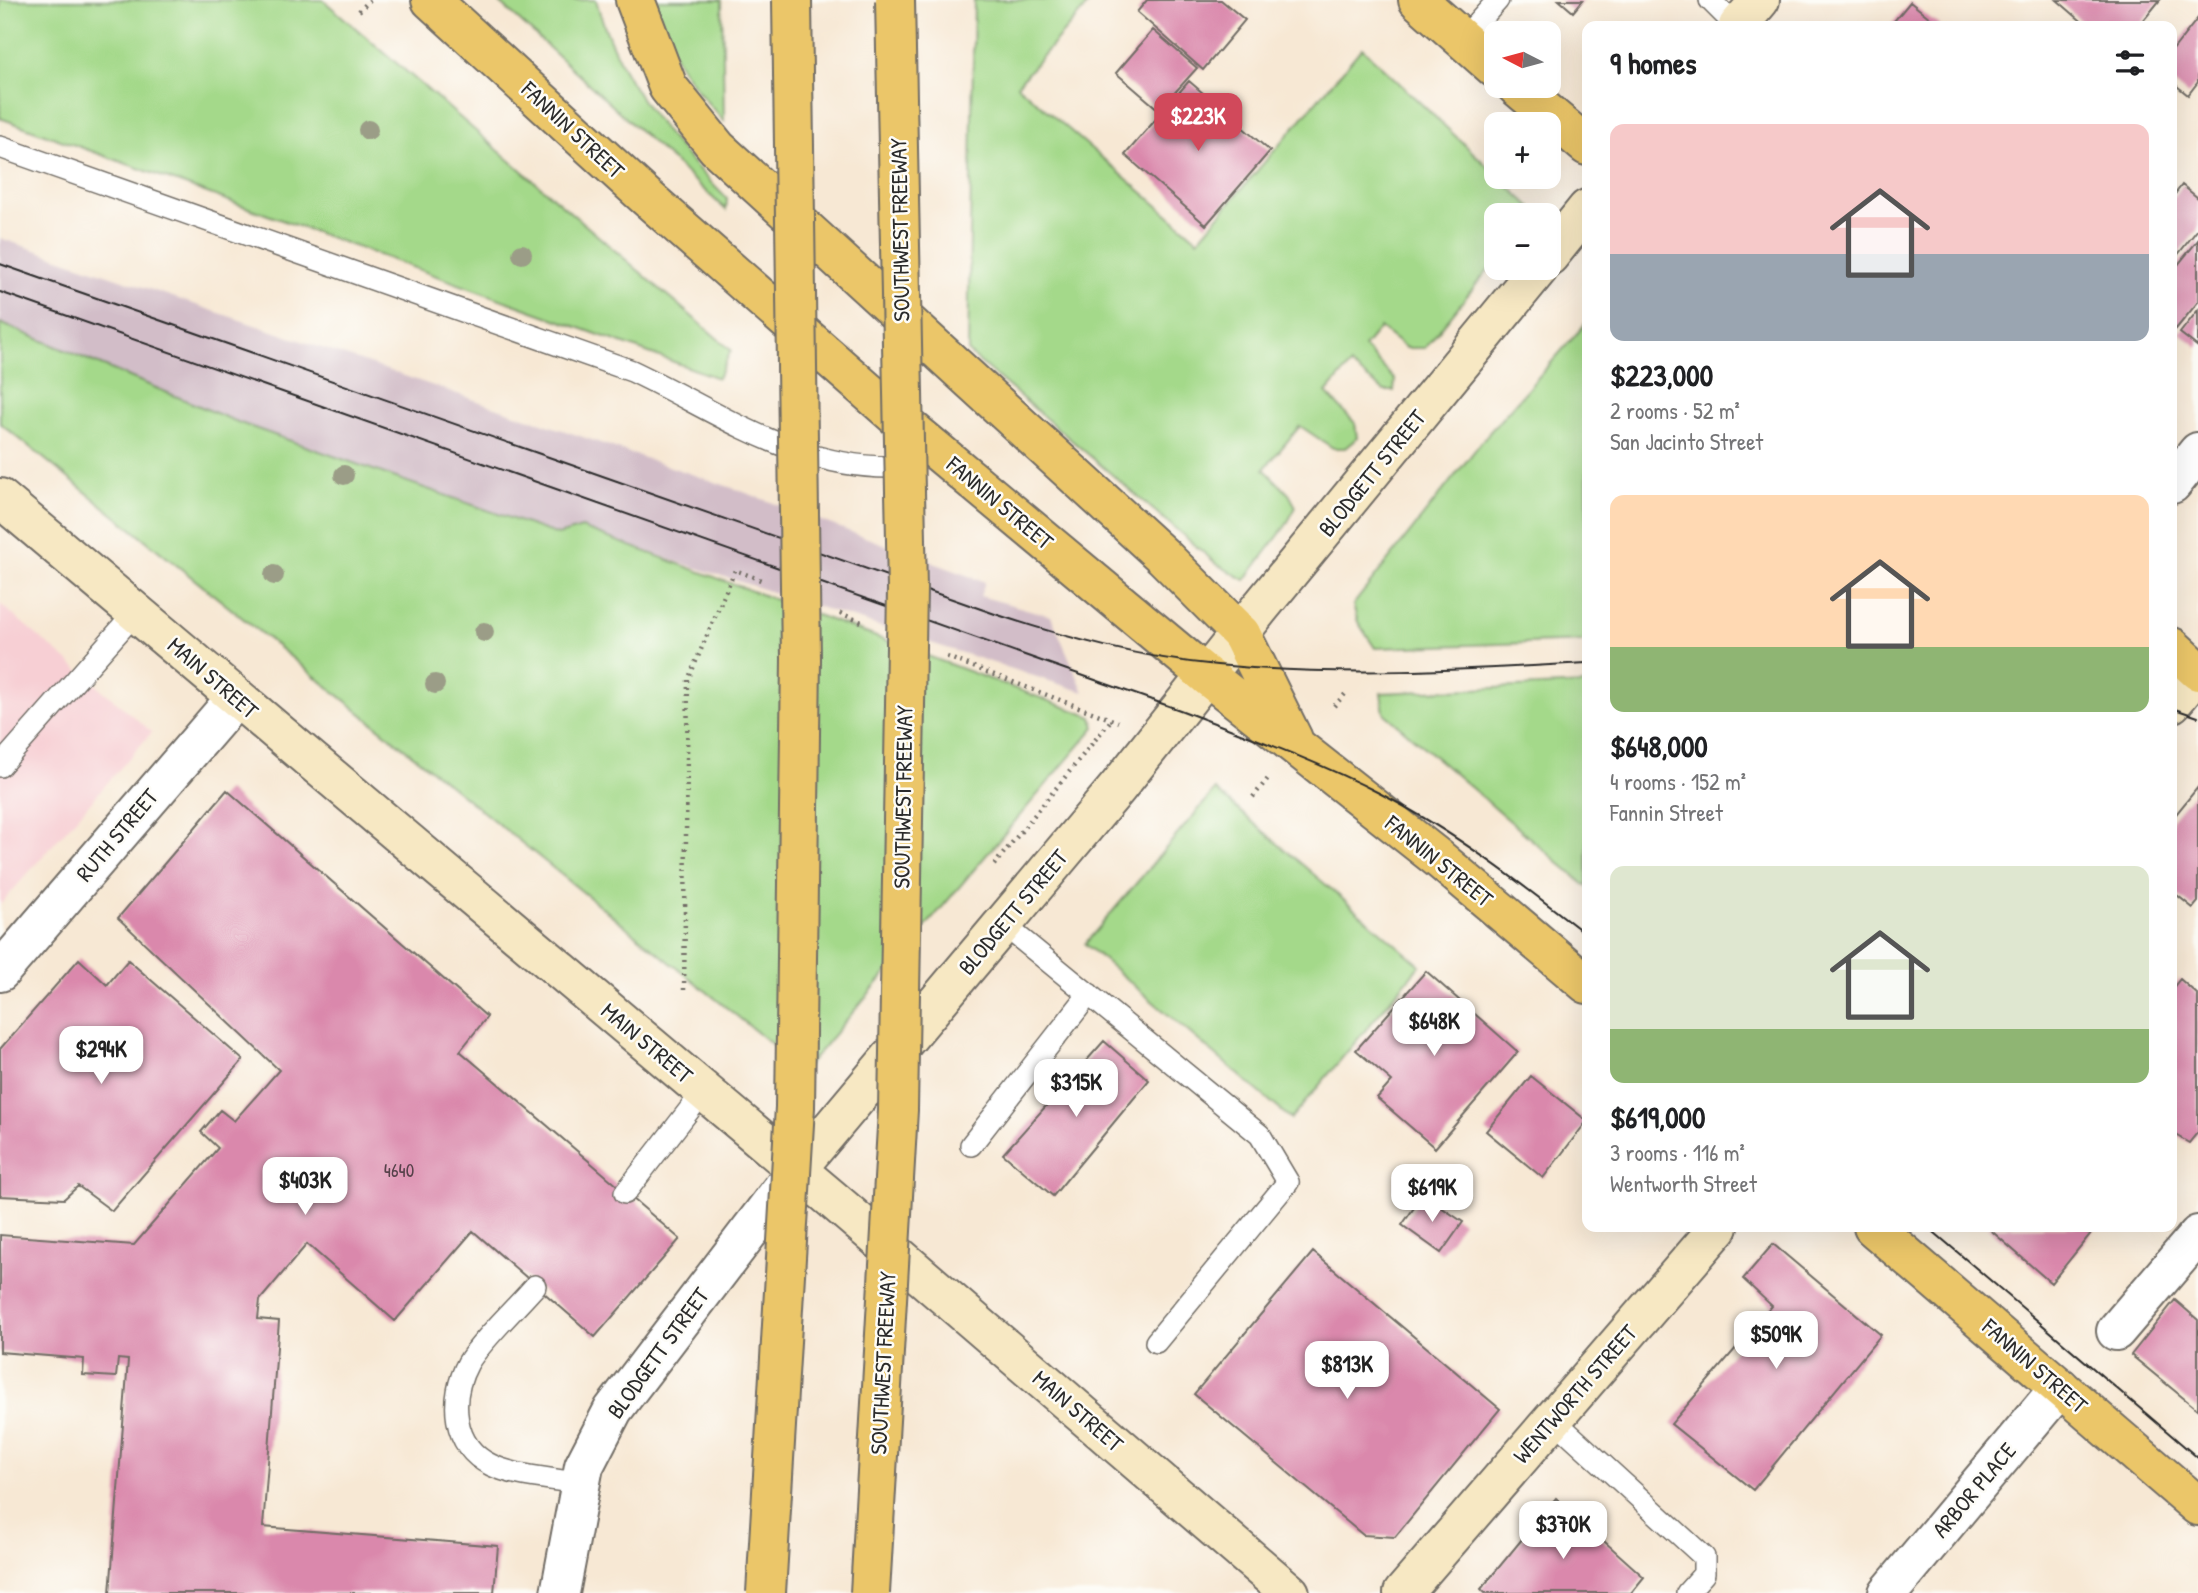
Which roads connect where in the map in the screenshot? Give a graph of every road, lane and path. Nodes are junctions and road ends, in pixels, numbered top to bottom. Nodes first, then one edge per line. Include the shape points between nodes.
1 (370, 0) edge
2 (431, 0) edge
3 (635, 0) edge
4 (792, 0) edge
5 (895, 0) edge
6 (1418, 0) edge
7 (1497, 0) edge
8 (1710, 0) edge
9 (1760, 0) edge
10 (359, 11) dead end
11 (1732, 21) edge
12 (1741, 21) edge
13 (1462, 40) junction
14 (1484, 59) edge
15 (1530, 98) edge
16 (1582, 142) edge
17 (0, 147) edge
18 (1582, 215) edge
19 (1561, 241) edge
20 (1529, 280) edge
21 (2197, 454) edge
22 (945, 458) junction
23 (2177, 478) edge
24 (0, 498) edge
25 (735, 570) dead end
26 (135, 612) junction
27 (1241, 634) junction
28 (2177, 652) edge
29 (2198, 672) edge
30 (1207, 676) junction
31 (1348, 691) dead end
32 (2177, 698) edge
33 (235, 699) junction
34 (1334, 706) dead end
35 (1297, 747) junction
36 (0, 766) edge
37 (1271, 776) dead end
38 (1253, 797) dead end
39 (1003, 924) junction
40 (0, 972) edge
41 (1582, 980) edge
42 (684, 990) dead end
43 (1089, 994) junction
44 (704, 1091) junction
45 (971, 1145) dead end
46 (797, 1169) junction
47 (625, 1193) dead end
48 (1714, 1232) edge
49 (1879, 1232) edge
50 (2198, 1235) edge
51 (536, 1286) dead end
52 (2116, 1331) dead end
53 (1156, 1342) dead end
54 (2060, 1387) junction
55 (1553, 1419) junction
56 (580, 1484) junction
57 (2198, 1506) edge
58 (561, 1593) edge
59 (766, 1593) edge
60 (870, 1593) edge
61 (1290, 1593) edge
62 (1403, 1593) edge
63 (1686, 1593) edge
64 (1888, 1593) edge

1 - 10 path
2 - 22 main road, FANNIN STREET via 644,195
3 - 27 main road via 668,87 717,148 1173,565
4 - 59 main road, bridge via 801,659 795,1107
5 - 60 main road, SOUTHWEST FREEWAY, bridge via 906,603 898,1110
6 - 13 main road
7 - 13 lane
8 - 11 lane
9 - 12 main road
13 - 14 main road
15 - 16 main road
17 - 22 lane via 632,371 746,431 810,456 867,468
18 - 19 main road
20 - 27 main road, BLODGETT STREET
21 - 23 street
22 - 30 main road, FANNIN STREET
24 - 26 main road, MAIN STREET
25 - 42 path via 688,680
26 - 33 main road, MAIN STREET
26 - 36 lane
27 - 30 main road, BLODGETT STREET
27 - 35 main road
28 - 29 main road
29 - 32 main road
30 - 35 main road, FANNIN STREET
30 - 39 main road, BLODGETT STREET
31 - 34 path
33 - 40 street, RUTH STREET
33 - 44 main road, MAIN STREET
35 - 41 main road, FANNIN STREET
37 - 38 path
39 - 43 lane
39 - 46 main road, BLODGETT STREET
43 - 45 lane
43 - 53 lane via 1260,1135 1288,1182
44 - 46 main road, MAIN STREET
44 - 47 lane
46 - 56 street, BLODGETT STREET via 613,1410 584,1466
46 - 61 main road, MAIN STREET
48 - 55 main road, WENTWORTH STREET
49 - 54 main road, FANNIN STREET
50 - 52 street
51 - 56 lane via 468,1363 458,1397 457,1428 472,1455 493,1466
54 - 57 main road, FANNIN STREET
54 - 64 street, ARBOR PLACE
55 - 62 main road, WENTWORTH STREET
55 - 63 lane via 1704,1557 1704,1574
56 - 58 street, BLODGETT STREET

